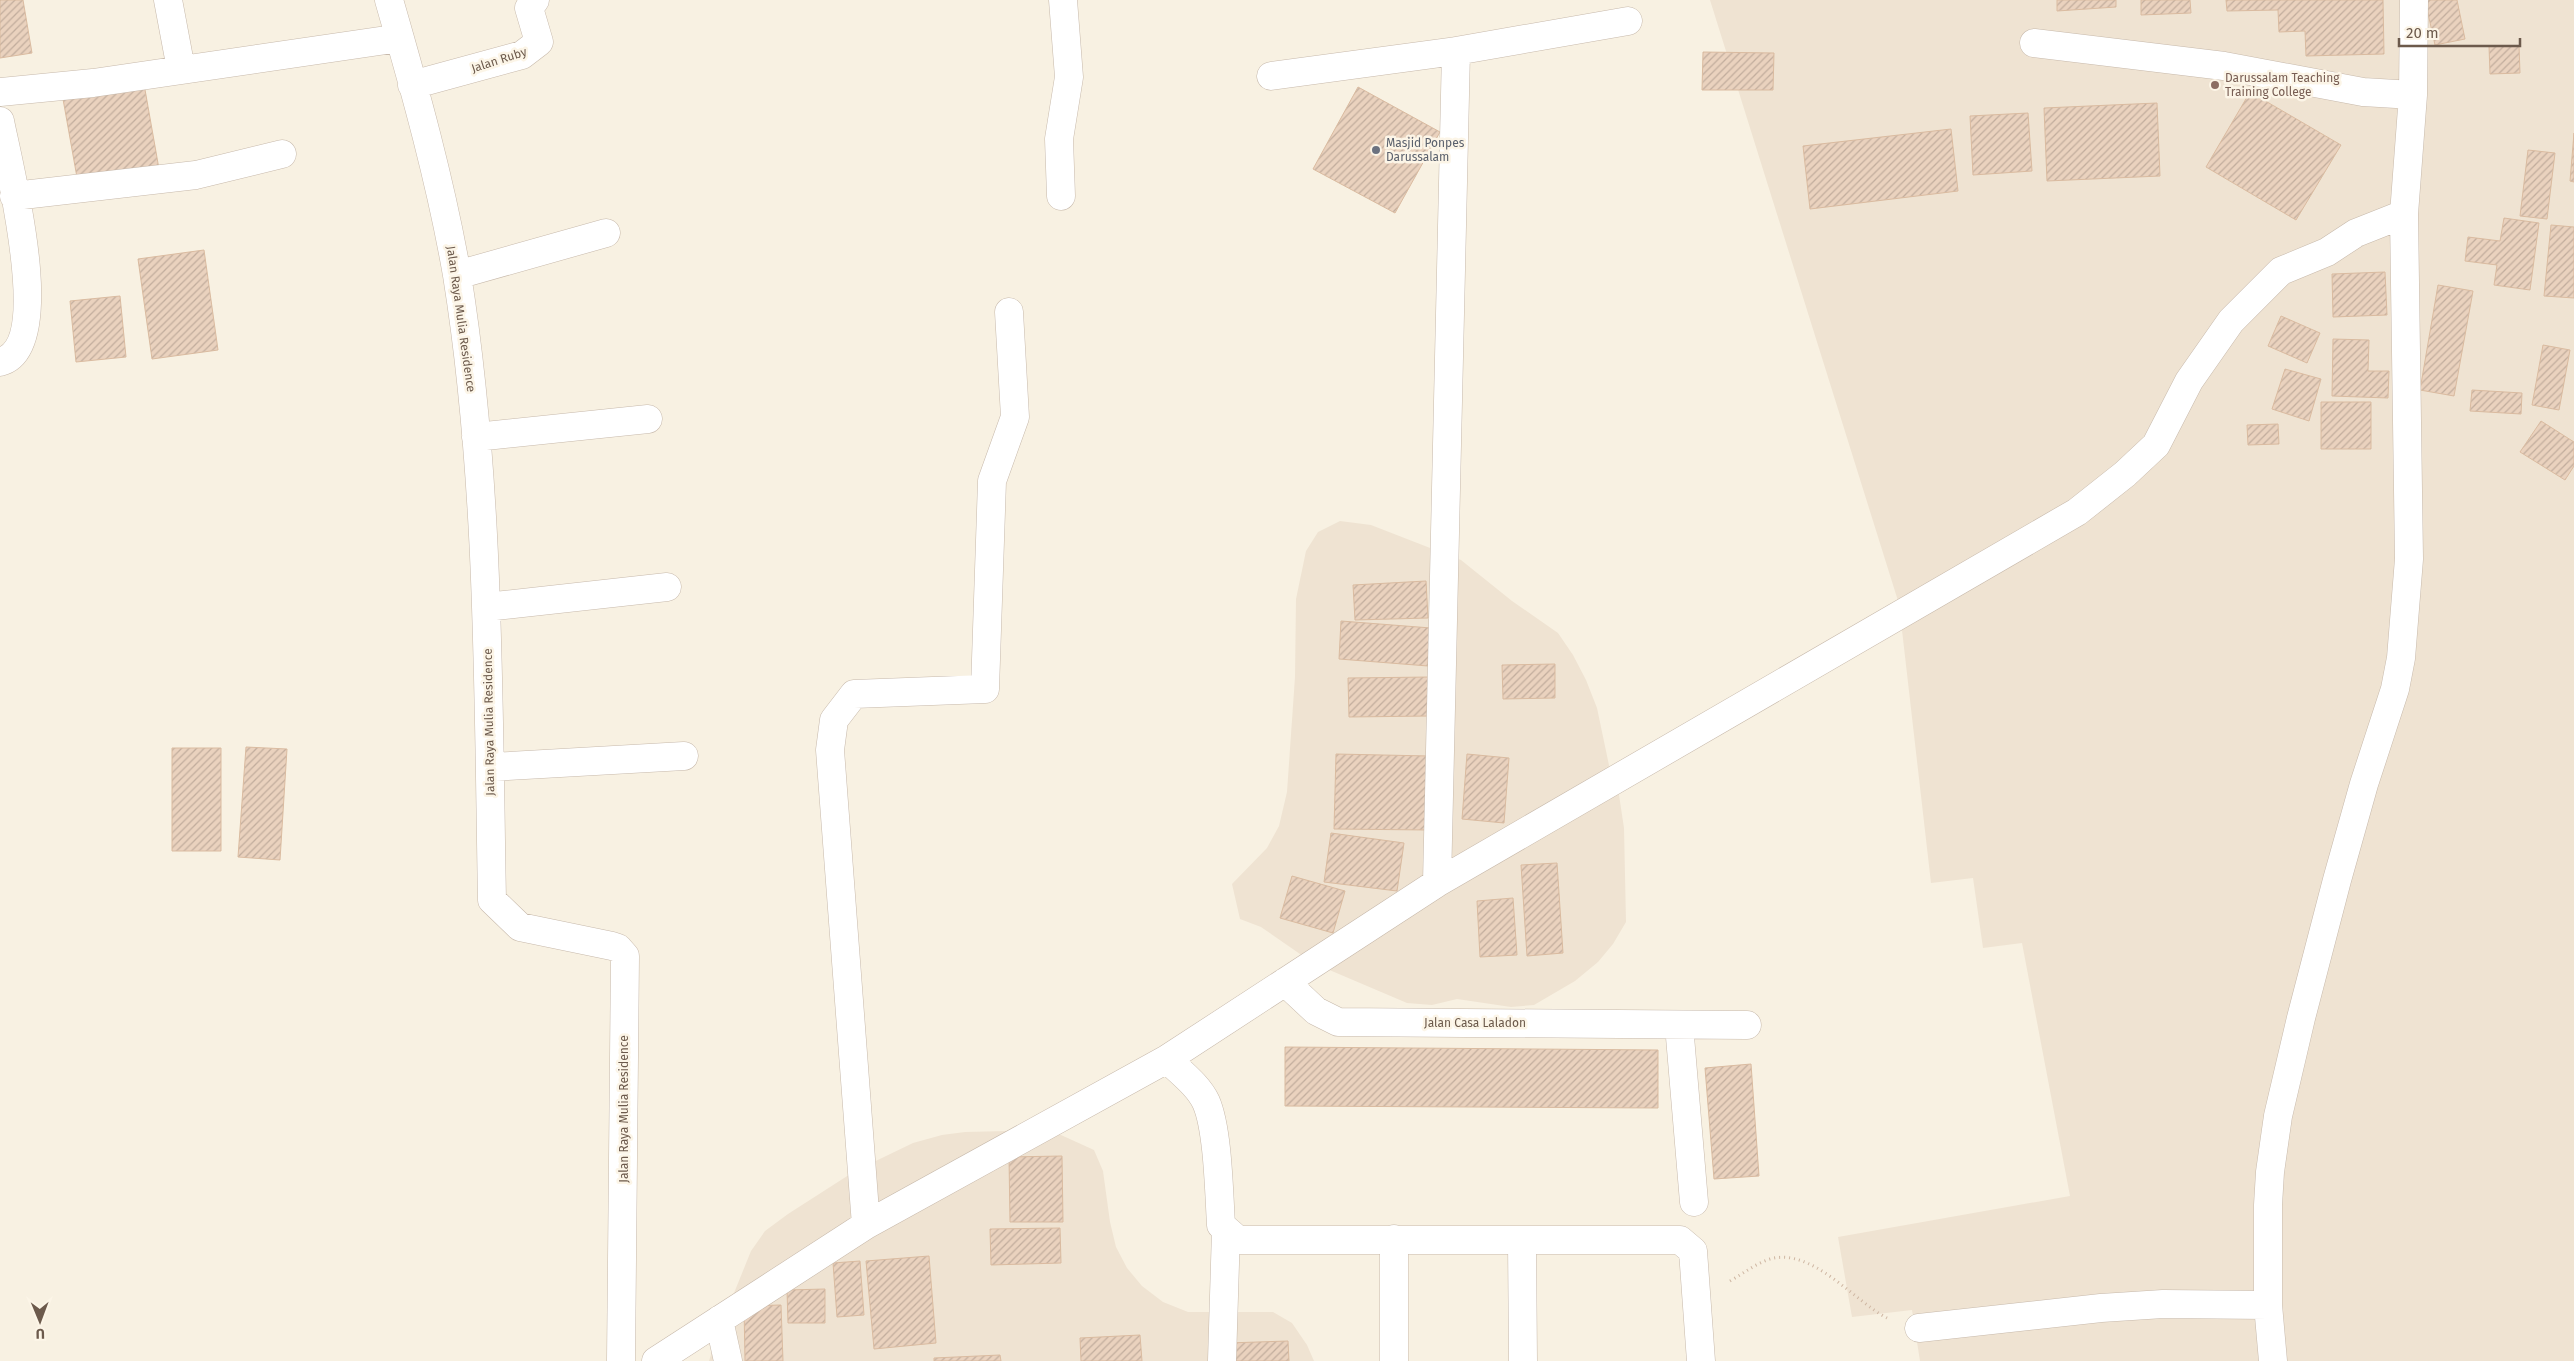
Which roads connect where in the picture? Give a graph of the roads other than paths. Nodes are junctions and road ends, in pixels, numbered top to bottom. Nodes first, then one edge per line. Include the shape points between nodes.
1 (168, 0) edge
2 (389, 0) edge
3 (535, 0) edge
4 (1063, 0) edge
5 (2414, 0) edge
6 (1628, 21) dead end
7 (400, 38) junction
8 (2034, 43) dead end
9 (1456, 51) junction
10 (180, 69) junction
11 (1270, 76) dead end
12 (412, 85) junction
13 (0, 92) edge
14 (2413, 95) junction
15 (0, 122) edge
16 (282, 154) dead end
17 (14, 196) junction
18 (1061, 196) dead end
19 (2404, 214) junction
20 (606, 233) dead end
21 (457, 275) junction
22 (1009, 312) dead end
23 (0, 362) edge
24 (648, 420) dead end
25 (476, 437) junction
26 (667, 587) dead end
27 (486, 607) junction
28 (684, 756) dead end
29 (491, 767) junction
30 (1437, 883) junction
31 (1285, 982) junction
32 (1679, 1025) junction
33 (1747, 1025) dead end
34 (1167, 1059) junction
35 (1694, 1202) dead end
36 (866, 1225) junction
37 (1226, 1232) junction
38 (1394, 1239) junction
39 (1522, 1242) junction
40 (2268, 1306) junction
41 (719, 1320) junction
42 (1920, 1328) road end
43 (621, 1361) edge
44 (656, 1361) edge
45 (728, 1361) edge
46 (1222, 1361) edge
47 (1394, 1361) edge
48 (1523, 1361) edge
49 (1701, 1361) edge
50 (2273, 1361) edge

1 - 10 street
2 - 7 street, Jalan Raya Mulia Residence
3 - 12 street, Jalan Ruby via 529,8 539,42 531,50
4 - 18 street via 1069,77 1059,139
5 - 14 street
6 - 9 street
7 - 10 street
7 - 12 street, Jalan Raya Mulia Residence
8 - 14 street via 2224,66 2364,92
9 - 11 street
9 - 30 street
10 - 13 street via 93,83
12 - 21 street, Jalan Raya Mulia Residence
14 - 19 street
15 - 17 street
16 - 17 street via 196,175
17 - 23 street via 28,280 29,309 18,350
19 - 30 street via 2356,233 2326,252 2281,270 2231,321 2189,381 2156,445 2077,512
19 - 40 street via 2409,559 2401,658 2395,689 2364,784 2338,880 2278,1116 2270,1172
20 - 21 street
21 - 25 street, Jalan Raya Mulia Residence
22 - 36 street via 1015,417 992,481 984,689 854,694 834,720 830,750
24 - 25 street
25 - 27 street, Jalan Raya Mulia Residence
26 - 27 street
27 - 29 street, Jalan Raya Mulia Residence
28 - 29 street
29 - 43 street, Jalan Raya Mulia Residence via 492,900 520,927 612,946 625,956
30 - 31 street
31 - 32 street, Jalan Casa Laladon via 1316,1011 1338,1022
31 - 34 street
32 - 33 street, Jalan Casa Laladon
32 - 35 street
34 - 36 street
34 - 37 street via 1206,1101 1212,1127 1221,1225
36 - 41 street
37 - 38 street via 1238,1240
37 - 46 street
38 - 39 street
38 - 47 street
39 - 48 street
39 - 49 street via 1680,1240 1693,1251
40 - 42 street via 2163,1304 2110,1307
40 - 50 street
41 - 44 street
41 - 45 street

